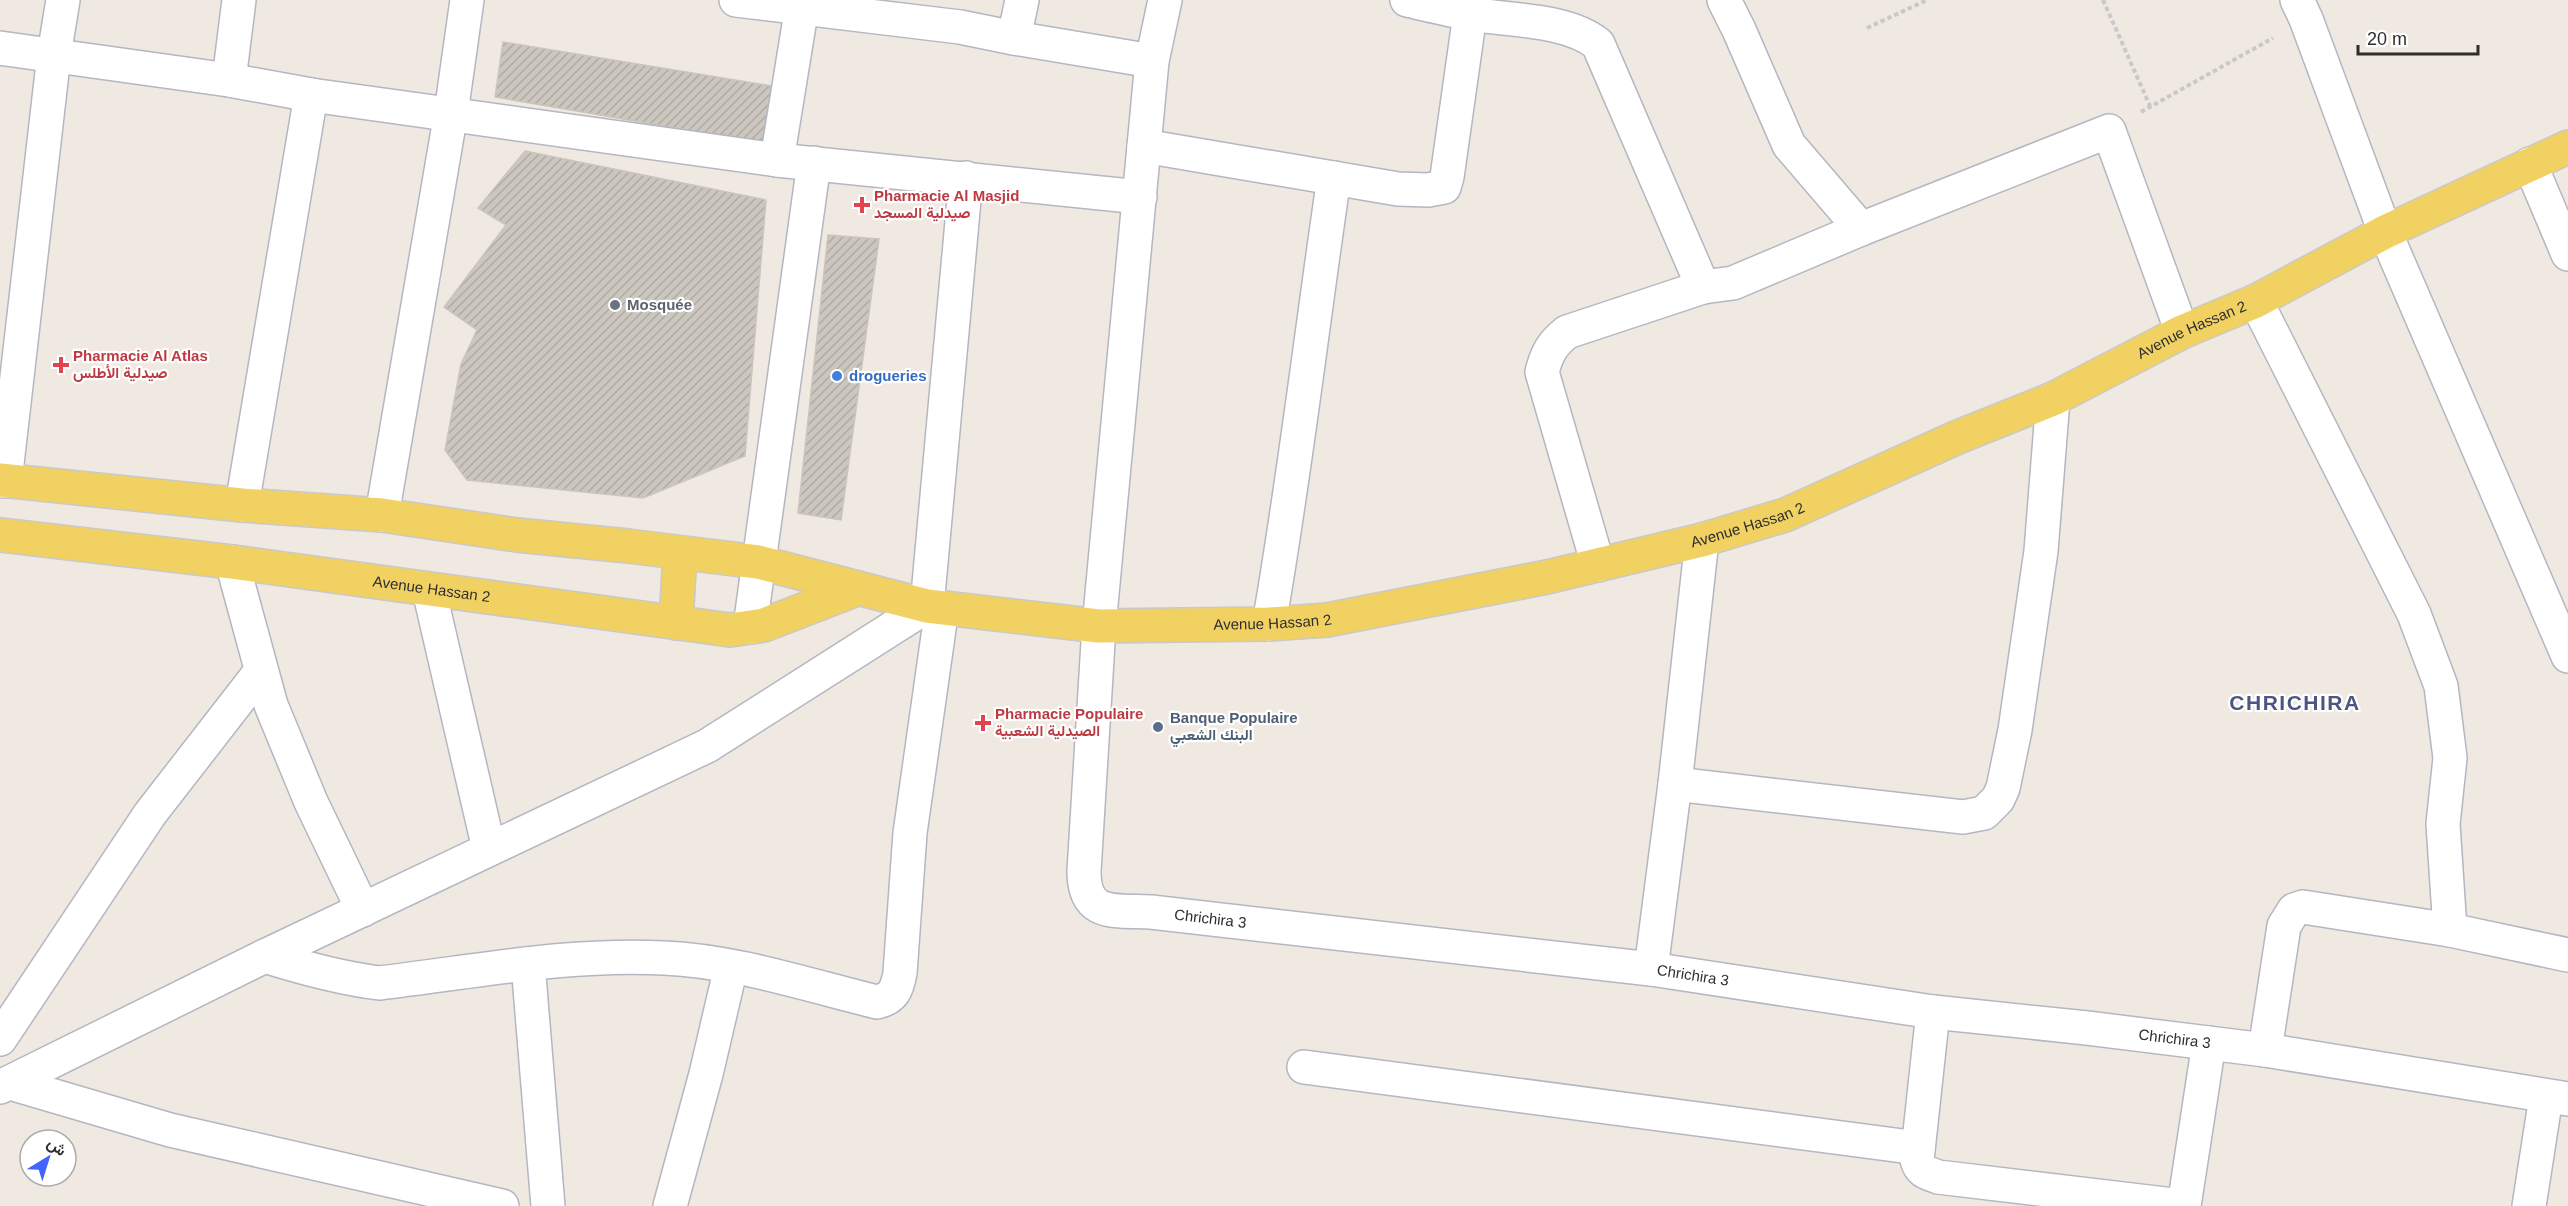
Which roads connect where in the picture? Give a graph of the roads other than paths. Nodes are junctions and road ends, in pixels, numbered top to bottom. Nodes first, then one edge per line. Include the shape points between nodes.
1 (63, 0) edge
2 (240, 0) edge
3 (467, 0) edge
4 (736, 0) edge
5 (1022, 0) edge
6 (1165, 0) edge
7 (1407, 0) edge
8 (1724, 0) edge
9 (802, 4) edge
10 (1472, 7) edge
11 (2302, 10) edge
12 (1014, 38) junction
13 (0, 48) edge
14 (54, 55) junction
15 (1152, 61) junction
16 (229, 80) junction
17 (311, 95) junction
18 (452, 113) junction
19 (1144, 146) junction
20 (2568, 147) edge
21 (777, 160) junction
22 (814, 163) junction
23 (2530, 164) junction
24 (966, 178) junction
25 (1335, 178) junction
26 (1140, 197) junction
27 (1861, 229) junction
28 (2385, 232) junction
29 (2568, 254) edge
30 (1702, 287) junction
31 (2256, 301) junction
32 (2182, 332) junction
33 (2053, 399) junction
34 (2, 481) edge
35 (242, 505) junction
36 (382, 515) junction
37 (0, 535) edge
38 (1702, 540) junction
39 (680, 553) junction
40 (232, 562) junction
41 (758, 562) junction
42 (1598, 565) junction
43 (857, 589) junction
44 (429, 590) junction
45 (934, 607) junction
46 (676, 623) junction
47 (1269, 624) junction
48 (1099, 626) junction
49 (750, 627) junction
50 (2568, 656) edge
51 (261, 671) junction
52 (1675, 784) junction
53 (489, 849) junction
54 (363, 910) junction
55 (2450, 930) junction
56 (2568, 955) edge
57 (265, 956) junction
58 (528, 964) junction
59 (731, 967) junction
60 (1651, 969) junction
61 (1933, 1012) junction
62 (0, 1039) edge
63 (2210, 1043) junction
64 (2265, 1050) junction
65 (1304, 1067) dead end
66 (5, 1085) edge
67 (2557, 1098) edge
68 (1918, 1148) junction
69 (502, 1206) edge
70 (548, 1206) edge
71 (670, 1206) edge
72 (2183, 1206) edge
73 (2529, 1206) edge

1 - 14 street
2 - 16 street
3 - 18 street
4 - 9 street
5 - 12 street
6 - 15 street, Chrichira 3
7 - 10 street
8 - 27 street via 1789,145
9 - 12 street
9 - 21 street
10 - 25 street via 1444,188 1398,189
10 - 30 street via 1587,34 1598,44
11 - 28 street
12 - 15 street
13 - 14 street
14 - 16 street
14 - 34 street
15 - 19 street, Chrichira 3
16 - 17 street
17 - 18 street
17 - 35 street
18 - 21 street
18 - 36 street
19 - 25 street
19 - 26 street, Chrichira 3
20 - 23 main road, Avenue Hassan 2
21 - 22 street
22 - 24 street
22 - 41 street
23 - 28 main road, Avenue Hassan 2
23 - 29 street
24 - 26 street
24 - 45 street
25 - 47 street
26 - 48 street, Chrichira 3
27 - 30 street via 1733,283
27 - 32 street via 2109,131
28 - 31 main road, Avenue Hassan 2
28 - 50 street
30 - 42 street via 1567,332 1552,344 1546,356 1542,372
31 - 32 main road, Avenue Hassan 2
31 - 55 street via 2414,614 2441,686 2450,758 2443,824
32 - 33 main road, Avenue Hassan 2
33 - 38 main road, Avenue Hassan 2 via 1785,515
33 - 52 street via 2041,551 2015,730 2003,788 1993,807 1963,817
34 - 35 main road, Avenue Hassan 2
35 - 36 main road, Avenue Hassan 2
36 - 39 main road, Avenue Hassan 2
37 - 40 main road, Avenue Hassan 2
38 - 42 main road, Avenue Hassan 2
38 - 52 street
39 - 41 main road, Avenue Hassan 2
39 - 46 main road
40 - 44 main road, Avenue Hassan 2
40 - 51 street
41 - 43 main road, Avenue Hassan 2
41 - 49 street
42 - 47 main road, Avenue Hassan 2 via 1327,620
43 - 45 main road, Avenue Hassan 2
43 - 49 main road, Avenue Hassan 2
44 - 46 main road, Avenue Hassan 2
44 - 53 street
45 - 48 main road, Avenue Hassan 2
45 - 53 street via 706,746
45 - 59 street via 900,973 895,992 877,1002
46 - 49 main road, Avenue Hassan 2 via 730,630
47 - 48 main road, Avenue Hassan 2
48 - 60 street, Chrichira 3 via 1084,887 1088,897 1101,908
51 - 54 street via 311,802
51 - 62 street via 150,814
52 - 60 street
53 - 54 street
54 - 57 street
55 - 56 street
55 - 64 street via 2315,907 2294,910 2284,926
57 - 58 street via 329,975 379,983
57 - 66 street
58 - 59 street via 594,957 665,958
58 - 70 street
59 - 71 street
60 - 61 street, Chrichira 3
61 - 63 street, Chrichira 3
61 - 68 street
63 - 64 street, Chrichira 3
63 - 72 street
64 - 67 street, Chrichira 3
65 - 68 street
66 - 69 street via 170,1130
67 - 73 street
68 - 72 street via 1919,1167 1938,1177

